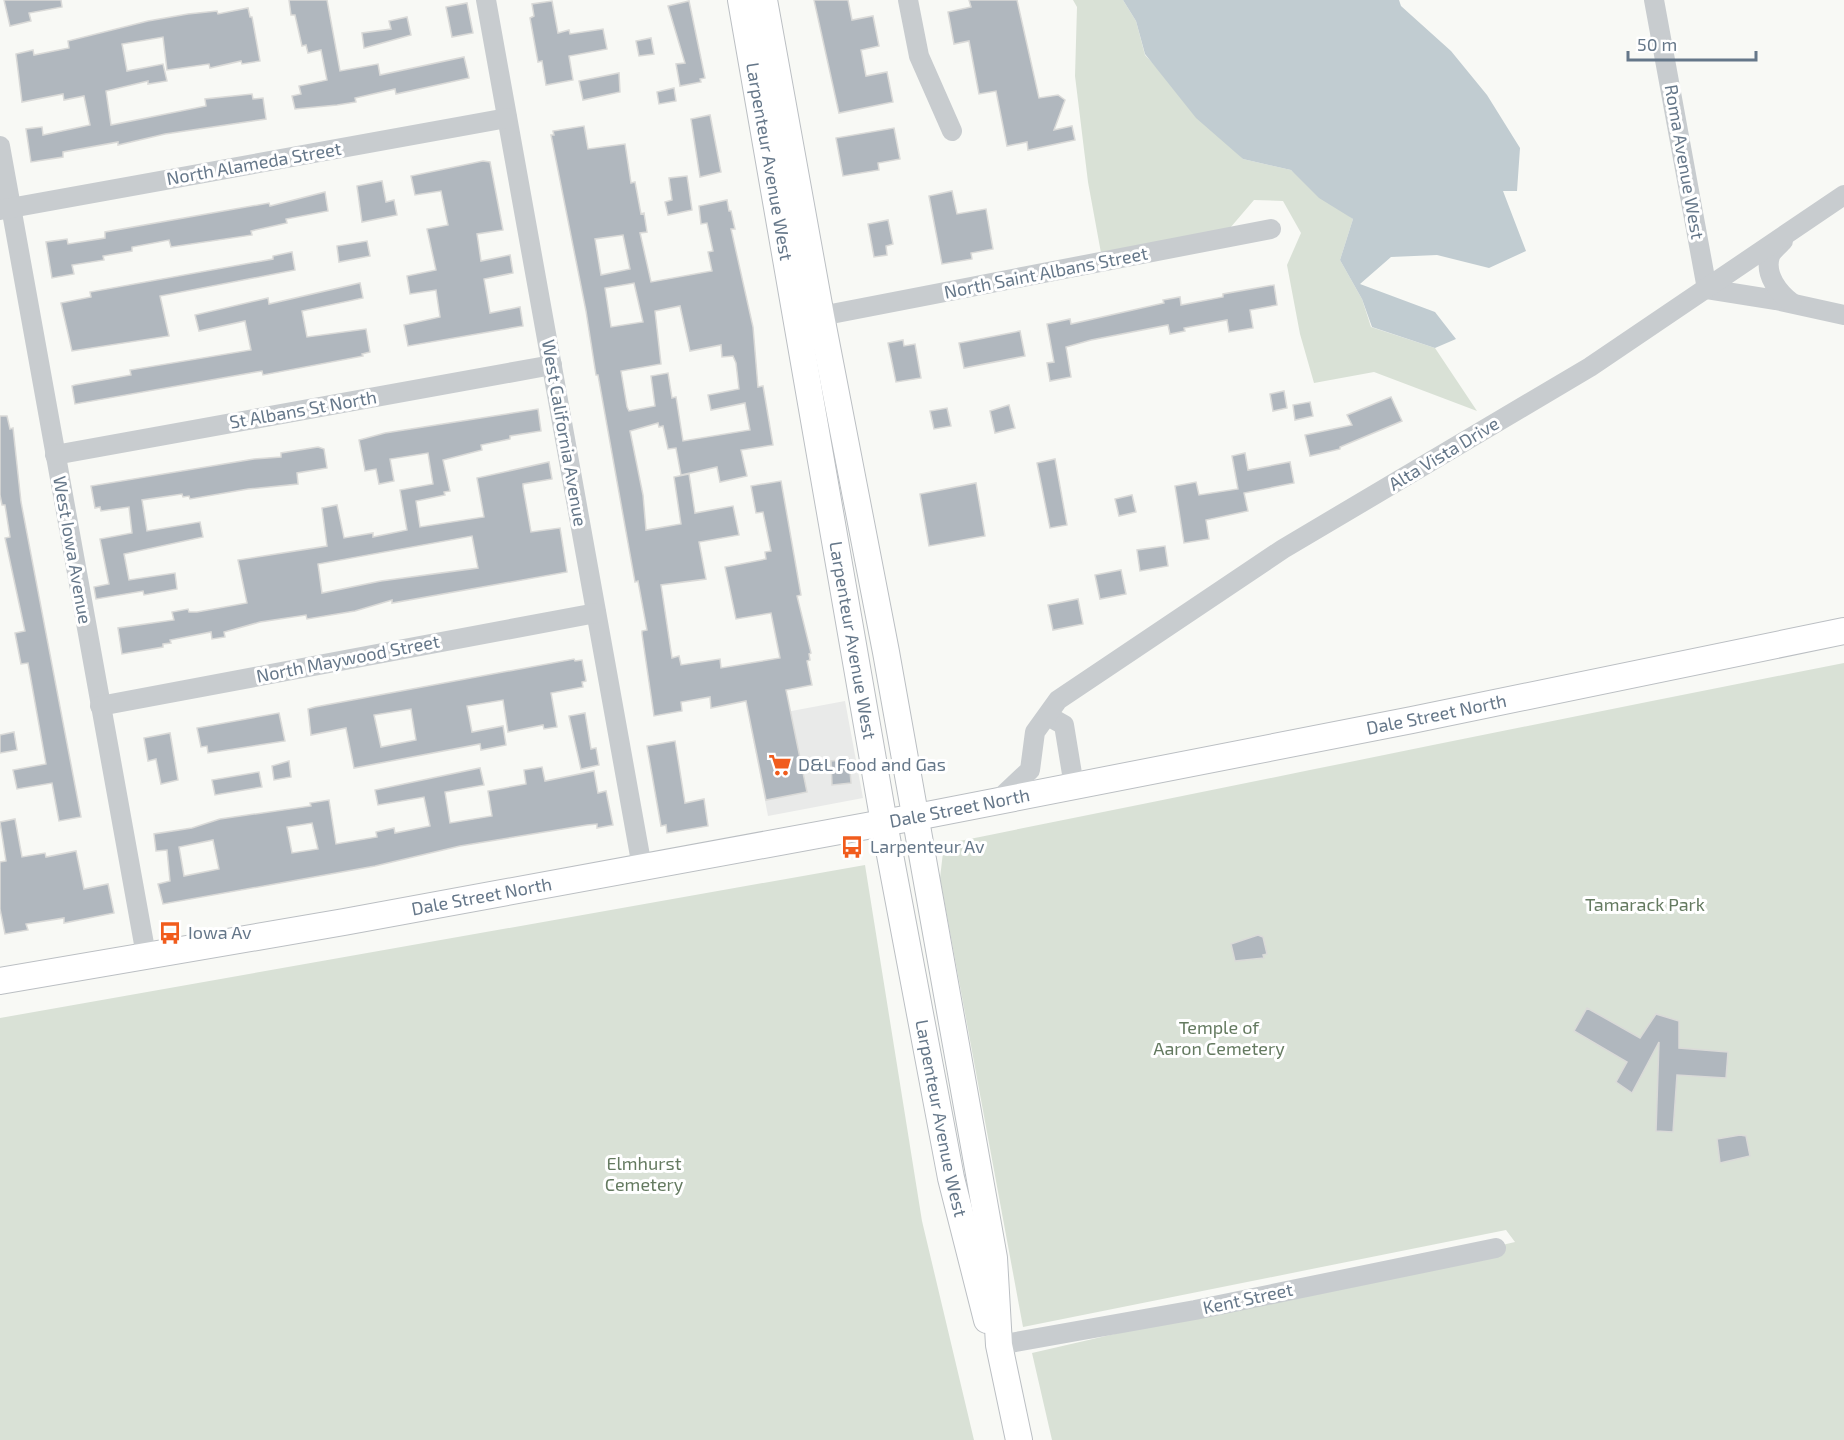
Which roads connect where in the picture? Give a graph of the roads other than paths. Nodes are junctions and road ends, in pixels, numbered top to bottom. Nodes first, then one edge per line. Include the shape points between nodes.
1 (486, 0) edge
2 (741, 0) edge
3 (764, 0) edge
4 (908, 0) edge
5 (1654, 0) edge
6 (507, 118) junction
7 (952, 131) dead end
8 (0, 146) edge
9 (1844, 195) edge
10 (6, 209) edge
11 (1271, 229) dead end
12 (1788, 234) junction
13 (1707, 289) junction
14 (1792, 303) junction
15 (1844, 315) edge
16 (821, 316) junction
17 (552, 365) junction
18 (55, 455) junction
19 (596, 613) junction
20 (1844, 631) edge
21 (100, 706) junction
22 (1048, 716) junction
23 (1074, 786) junction
24 (996, 802) junction
25 (915, 817) junction
26 (884, 823) junction
27 (642, 867) junction
28 (146, 955) junction
29 (0, 981) edge
30 (1496, 1248) dead end
31 (999, 1345) junction
32 (1019, 1440) edge

1 - 6 street, West California Avenue
2 - 26 main road, Larpenteur Avenue West
3 - 16 main road, Larpenteur Avenue West
4 - 7 street via 919,56
5 - 13 street, Roma Avenue West
6 - 10 street, North Alameda Street
6 - 17 street, West California Avenue
8 - 10 street, West Iowa Avenue
9 - 12 street, Alta Vista Drive
10 - 18 street, West Iowa Avenue
11 - 16 street, North Saint Albans Street
12 - 13 street, Alta Vista Drive
12 - 14 street via 1770,257 1771,278 1779,293
13 - 14 street
13 - 22 street, Alta Vista Drive via 1590,366 1283,549 1058,700
14 - 15 street
16 - 25 main road, Larpenteur Avenue West
17 - 18 street, St Albans St North
17 - 19 street, West California Avenue
18 - 21 street, West Iowa Avenue
19 - 21 street, North Maywood Street
19 - 27 street, West California Avenue
20 - 23 main road, Dale Street North
21 - 28 street, West Iowa Avenue
22 - 23 street via 1064,725
22 - 24 street, Alta Vista Drive via 1035,732 1030,770
23 - 24 main road, Dale Street North
24 - 25 main road, Dale Street North
25 - 26 main road, Dale Street North
25 - 31 main road, Larpenteur Avenue West via 994,1258
26 - 27 main road, Dale Street North
26 - 31 main road, Larpenteur Avenue West via 951,1178 985,1316
27 - 28 main road, Dale Street North
28 - 29 main road, Dale Street North
30 - 31 street, Kent Street via 1196,1310
31 - 32 main road, Larpenteur Avenue West

